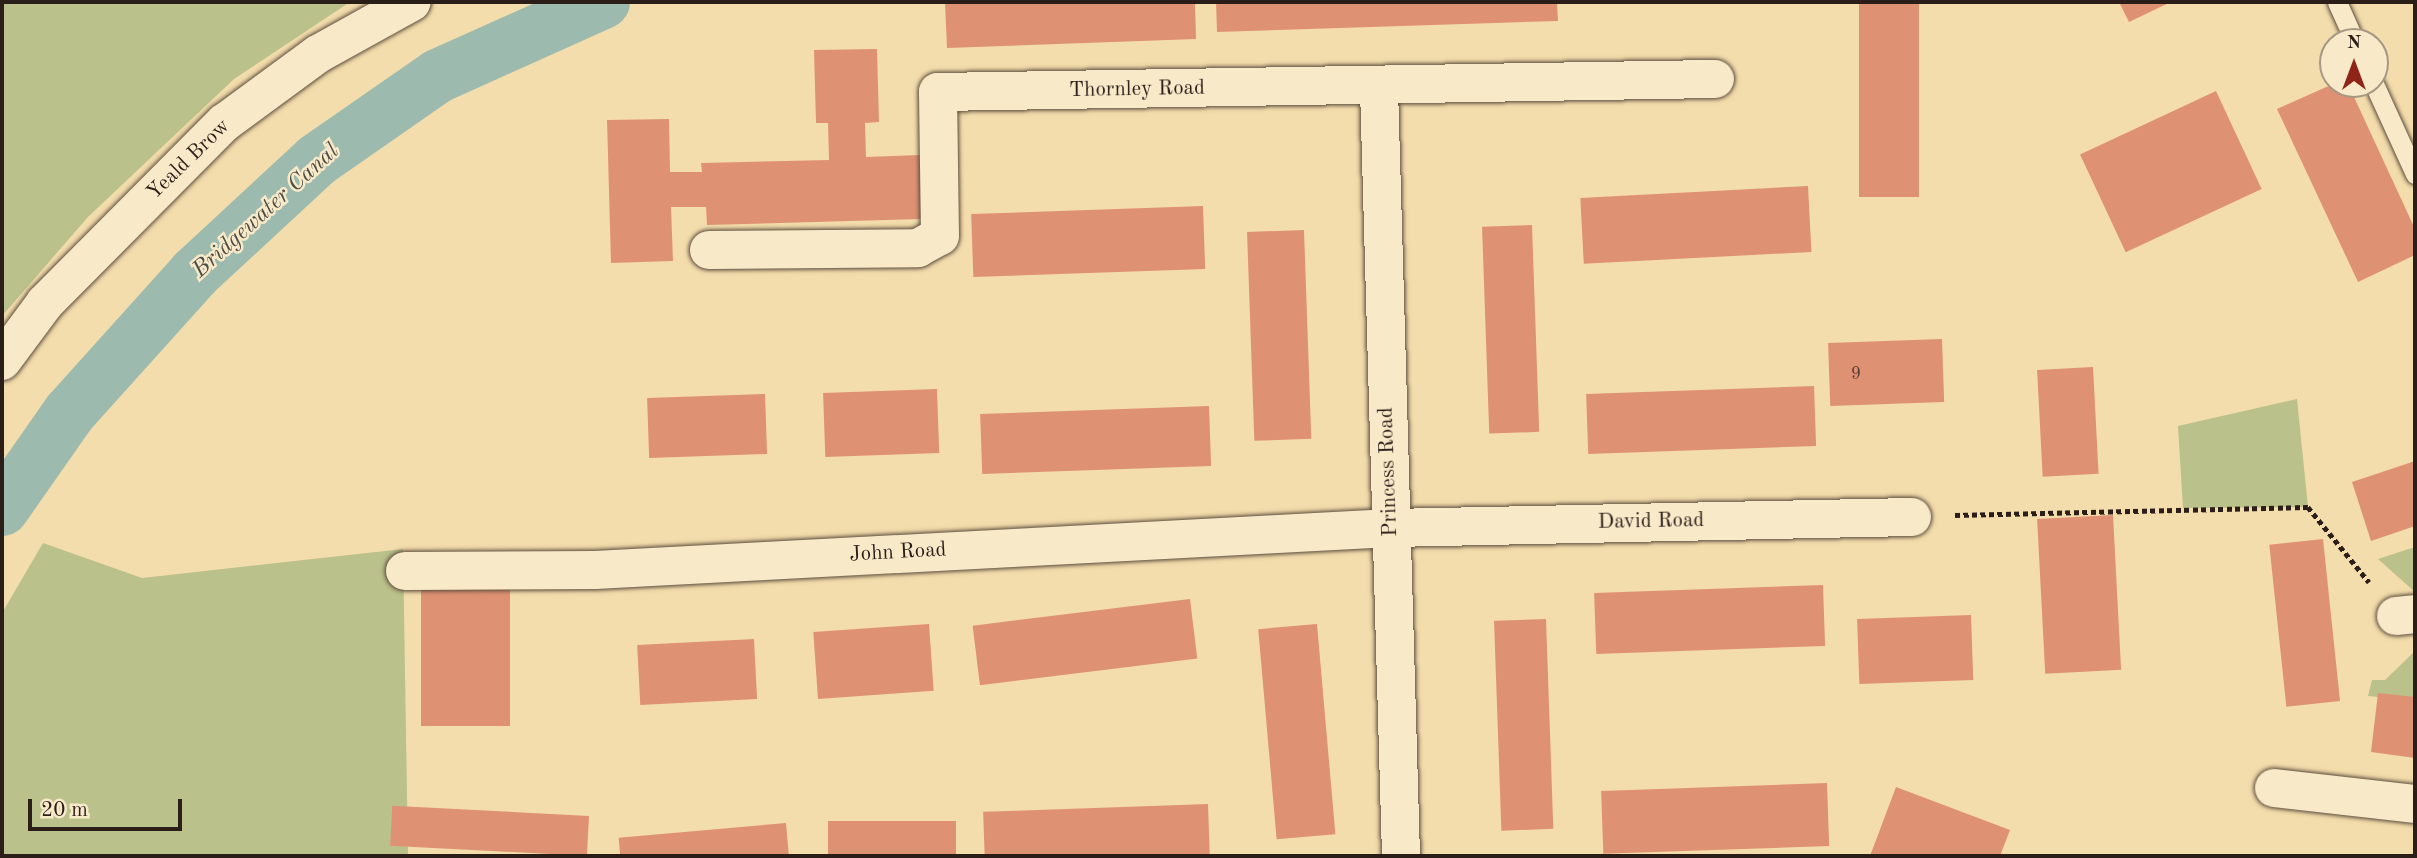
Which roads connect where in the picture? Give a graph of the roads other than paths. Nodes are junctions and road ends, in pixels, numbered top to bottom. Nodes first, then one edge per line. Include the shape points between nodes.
1 (412, 2) edge
2 (2337, 2) edge
3 (2349, 28) edge
4 (1716, 79) dead end
5 (1379, 88) junction
6 (2380, 98) edge
7 (2415, 174) edge
8 (709, 250) dead end
9 (2, 360) edge
10 (1912, 517) road end
11 (1391, 528) junction
12 (405, 571) dead end
13 (2274, 788) dead end
14 (2415, 804) edge
15 (1401, 856) edge

1 - 9 street, Yeald Brow via 318,54 224,123 46,303
2 - 3 lane
4 - 5 street, Thornley Road
5 - 8 street, Thornley Road via 938,92 940,236 918,248
5 - 11 street, Princess Road
6 - 7 lane
10 - 11 street, David Road
11 - 12 street, John Road via 596,570
11 - 15 street, Princess Road
13 - 14 street

